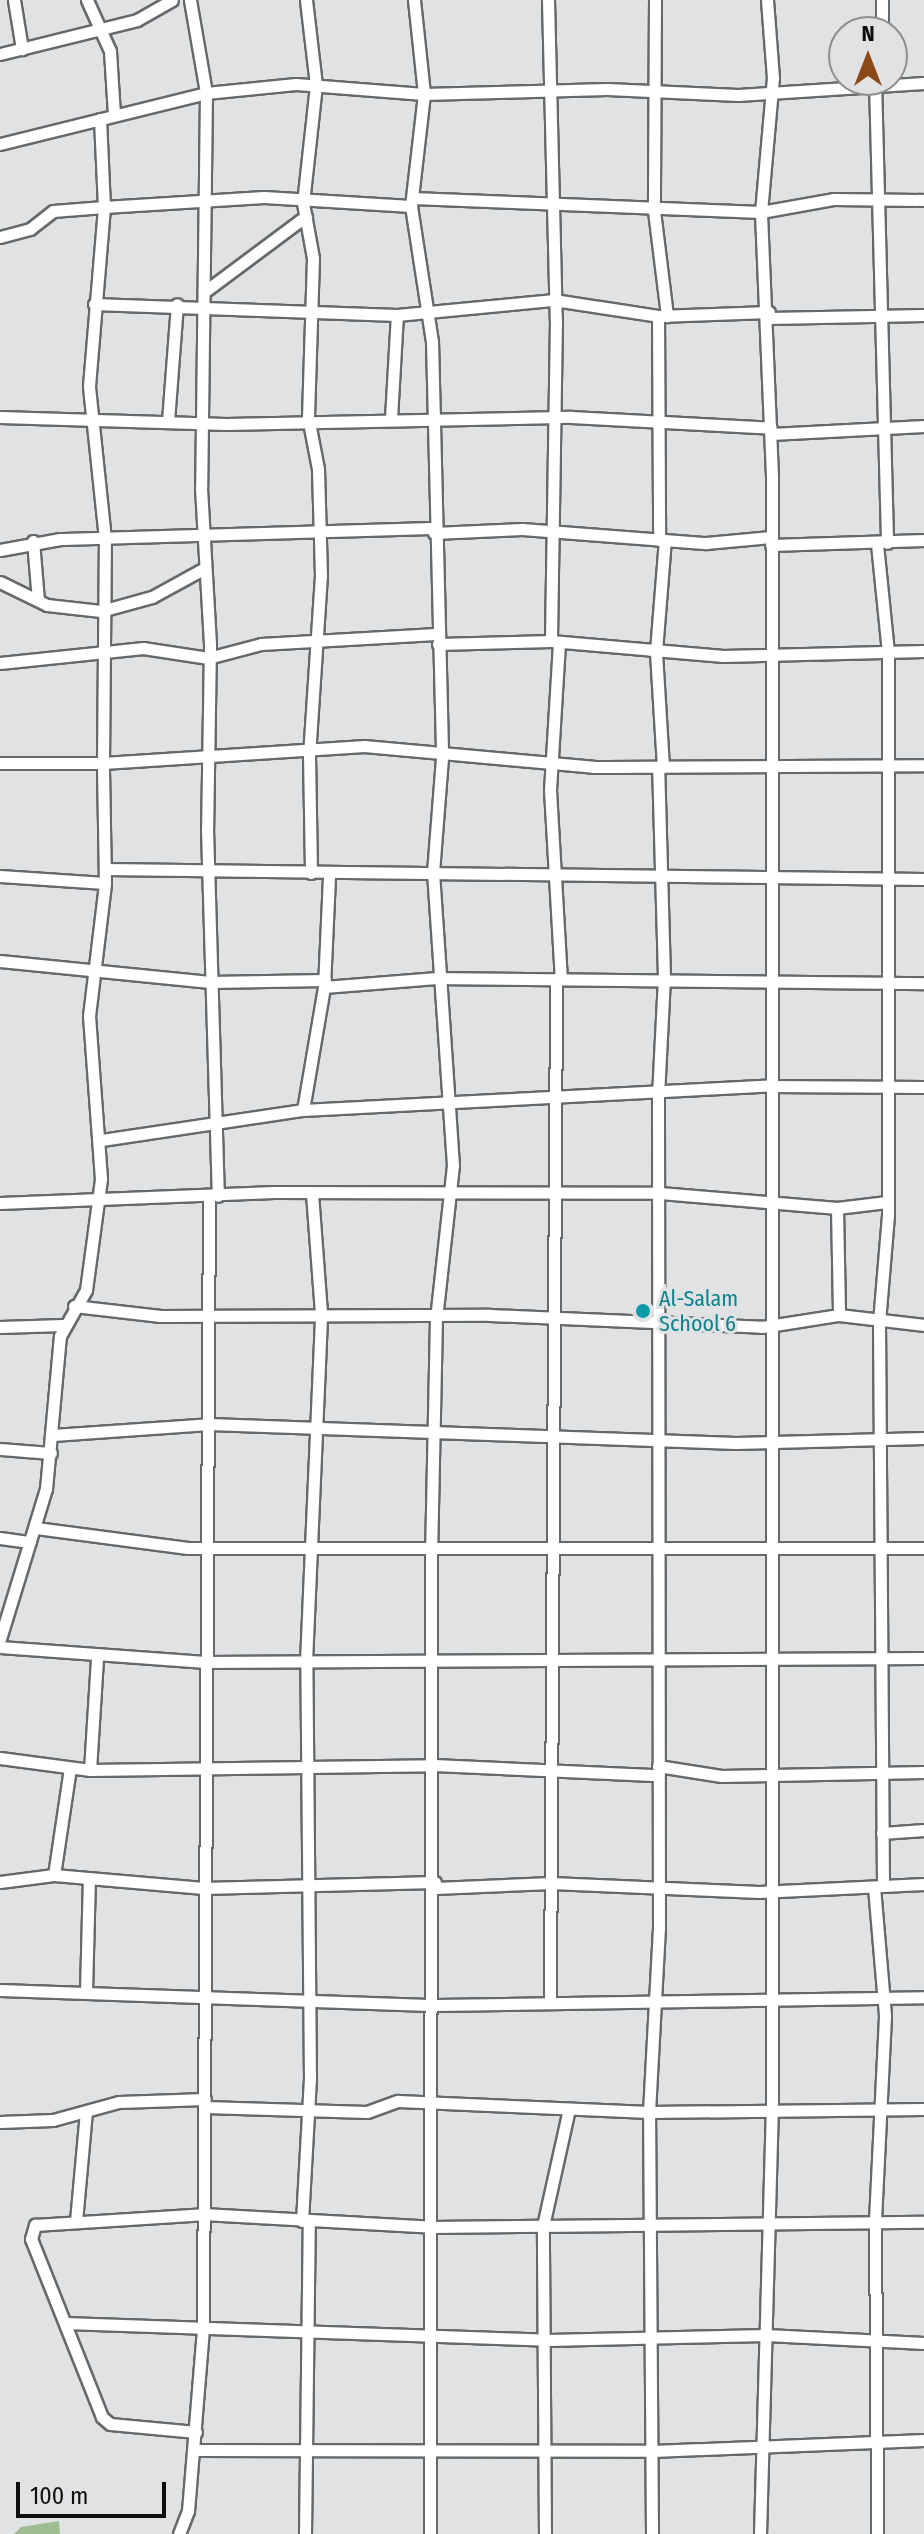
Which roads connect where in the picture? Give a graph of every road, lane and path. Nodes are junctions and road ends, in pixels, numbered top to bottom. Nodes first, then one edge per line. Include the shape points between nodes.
1 (14, 0) edge
2 (87, 0) edge
3 (172, 0) edge
4 (190, 0) edge
5 (306, 0) edge
6 (414, 0) edge
7 (548, 0) edge
8 (655, 0) edge
9 (767, 0) edge
10 (104, 28) junction
11 (22, 49) junction
12 (0, 54) edge
13 (316, 85) junction
14 (828, 88) edge
15 (545, 90) junction
16 (206, 93) junction
17 (424, 94) junction
18 (656, 94) junction
19 (771, 94) junction
20 (875, 96) edge
21 (114, 115) junction
22 (100, 119) junction
23 (0, 144) edge
24 (924, 200) edge
25 (879, 201) junction
26 (412, 202) junction
27 (303, 203) junction
28 (203, 205) junction
29 (548, 206) junction
30 (104, 207) junction
31 (654, 211) junction
32 (761, 212) junction
33 (306, 216) junction
34 (0, 237) edge
35 (204, 292) junction
36 (554, 300) junction
37 (94, 304) junction
38 (177, 304) junction
39 (203, 305) junction
40 (428, 312) junction
41 (886, 313) junction
42 (311, 315) junction
43 (397, 315) junction
44 (769, 315) junction
45 (924, 315) edge
46 (663, 316) junction
47 (434, 416) junction
48 (0, 417) edge
49 (308, 417) junction
50 (391, 418) junction
51 (553, 418) junction
52 (92, 420) junction
53 (168, 421) junction
54 (657, 423) junction
55 (203, 424) junction
56 (924, 426) edge
57 (881, 428) junction
58 (771, 431) junction
59 (434, 530) junction
60 (319, 531) junction
61 (556, 534) junction
62 (105, 539) junction
63 (206, 539) junction
64 (662, 540) junction
65 (924, 540) edge
66 (33, 541) junction
67 (771, 541) junction
68 (882, 544) junction
69 (0, 550) edge
70 (203, 569) junction
71 (0, 582) edge
72 (38, 600) junction
73 (101, 611) junction
74 (437, 639) junction
75 (316, 642) junction
76 (555, 642) junction
77 (656, 651) junction
78 (924, 651) edge
79 (101, 652) junction
80 (888, 652) junction
81 (771, 655) junction
82 (208, 658) junction
83 (0, 663) edge
84 (309, 755) junction
85 (209, 757) junction
86 (442, 758) junction
87 (0, 763) edge
88 (103, 763) junction
89 (552, 764) junction
90 (771, 765) junction
91 (924, 765) edge
92 (661, 767) junction
93 (887, 768) junction
94 (210, 866) junction
95 (105, 869) junction
96 (433, 872) junction
97 (311, 873) junction
98 (554, 873) junction
99 (329, 875) junction
100 (0, 876) edge
101 (656, 877) junction
102 (883, 879) junction
103 (924, 879) edge
104 (771, 882) junction
105 (105, 883) junction
106 (0, 961) edge
107 (90, 969) junction
108 (664, 977) junction
109 (437, 978) junction
110 (558, 979) junction
111 (770, 981) junction
112 (210, 982) junction
113 (924, 983) edge
114 (325, 984) junction
115 (887, 986) junction
116 (768, 1086) junction
117 (924, 1087) edge
118 (884, 1090) junction
119 (658, 1096) junction
120 (556, 1097) junction
121 (447, 1104) junction
122 (303, 1110) junction
123 (214, 1120) junction
124 (102, 1140) junction
125 (312, 1193) junction
126 (557, 1193) junction
127 (660, 1193) junction
128 (448, 1195) junction
129 (213, 1197) junction
130 (93, 1200) junction
131 (772, 1202) junction
132 (887, 1202) junction
133 (0, 1203) edge
134 (837, 1208) junction
135 (74, 1306) junction
136 (321, 1313) junction
137 (839, 1315) junction
138 (210, 1316) junction
139 (551, 1317) junction
140 (436, 1318) junction
141 (774, 1322) junction
142 (657, 1323) junction
143 (879, 1323) junction
144 (63, 1325) junction
145 (924, 1325) edge
146 (0, 1327) edge
147 (209, 1424) junction
148 (314, 1427) junction
149 (436, 1429) junction
150 (554, 1431) junction
151 (53, 1435) junction
152 (773, 1438) junction
153 (882, 1438) junction
154 (924, 1438) edge
155 (660, 1441) junction
156 (0, 1449) edge
157 (51, 1453) junction
158 (36, 1528) junction
159 (0, 1538) edge
160 (30, 1542) junction
161 (207, 1547) junction
162 (924, 1548) edge
163 (657, 1549) junction
164 (772, 1549) junction
165 (881, 1549) junction
166 (315, 1550) junction
167 (431, 1551) junction
168 (554, 1551) junction
169 (0, 1639) edge
170 (0, 1647) edge
171 (924, 1658) edge
172 (97, 1659) junction
173 (883, 1659) junction
174 (656, 1661) junction
175 (771, 1661) junction
176 (205, 1662) junction
177 (306, 1662) junction
178 (433, 1662) junction
179 (555, 1664) junction
180 (0, 1758) edge
181 (311, 1764) junction
182 (434, 1765) junction
183 (70, 1768) junction
184 (90, 1770) junction
185 (555, 1771) junction
186 (658, 1771) junction
187 (924, 1772) edge
188 (204, 1773) junction
189 (886, 1773) junction
190 (772, 1774) junction
191 (924, 1830) edge
192 (882, 1833) junction
193 (54, 1875) junction
194 (89, 1880) junction
195 (0, 1882) edge
196 (551, 1883) junction
197 (924, 1884) edge
198 (311, 1885) junction
199 (435, 1885) junction
200 (657, 1885) junction
201 (879, 1886) junction
202 (203, 1888) junction
203 (767, 1891) junction
204 (0, 1990) edge
205 (86, 1991) junction
206 (768, 1995) junction
207 (885, 1995) junction
208 (202, 1996) junction
209 (654, 1997) junction
210 (924, 1997) edge
211 (550, 1999) junction
212 (304, 2000) junction
213 (436, 2005) junction
214 (205, 2103) junction
215 (434, 2103) junction
216 (569, 2109) junction
217 (772, 2109) junction
218 (924, 2109) edge
219 (86, 2112) junction
220 (308, 2112) junction
221 (649, 2112) junction
222 (884, 2113) junction
223 (0, 2122) edge
224 (203, 2214) junction
225 (875, 2220) junction
226 (76, 2221) junction
227 (305, 2222) junction
228 (924, 2222) edge
229 (768, 2223) junction
230 (651, 2225) junction
231 (543, 2226) junction
232 (432, 2227) junction
233 (65, 2323) junction
234 (311, 2327) junction
235 (203, 2328) junction
236 (429, 2335) junction
237 (766, 2335) junction
238 (878, 2337) junction
239 (655, 2338) junction
240 (548, 2340) junction
241 (924, 2343) edge
242 (196, 2432) junction
243 (924, 2440) edge
244 (878, 2444) junction
245 (763, 2447) junction
246 (195, 2450) junction
247 (304, 2450) junction
248 (545, 2450) junction
249 (428, 2451) junction
250 (652, 2451) junction
251 (179, 2534) edge
252 (305, 2534) edge
253 (430, 2534) edge
254 (545, 2534) edge
255 (652, 2534) edge
256 (760, 2534) edge
257 (877, 2534) edge

1 - 11 street
2 - 10 street
3 - 10 street
4 - 16 street
5 - 13 street
6 - 17 street
7 - 15 street
8 - 18 street
9 - 19 street
10 - 11 street
10 - 21 street
11 - 12 street
13 - 16 street
13 - 17 street
13 - 27 street
14 - 19 street
15 - 17 street
15 - 18 street
15 - 29 street
16 - 21 street
16 - 28 street
17 - 26 street
18 - 19 street
18 - 31 street
19 - 32 street
20 - 25 street
21 - 22 street
22 - 23 street
22 - 30 street
24 - 25 street
25 - 32 street via 833,199
25 - 41 street
26 - 27 street
26 - 29 street
26 - 40 street
27 - 28 street via 264,197
27 - 33 street
28 - 30 street
28 - 35 street
29 - 31 street
29 - 36 street
30 - 34 street via 53,211 30,229
30 - 37 street
31 - 32 street
31 - 46 street
32 - 44 street
33 - 35 street
33 - 42 street
35 - 39 street
36 - 40 street
36 - 46 street
36 - 51 street
37 - 38 street
37 - 52 street
38 - 39 street
38 - 53 street
39 - 42 street
39 - 55 street
40 - 43 street
40 - 47 street
41 - 44 street
41 - 45 street
41 - 57 street
42 - 43 street
42 - 49 street
43 - 50 street
44 - 46 street
44 - 58 street
46 - 54 street
47 - 50 street
47 - 51 street
47 - 59 street
48 - 52 street
49 - 50 street
49 - 55 street
49 - 60 street
51 - 54 street
51 - 61 street
52 - 53 street
52 - 62 street
53 - 55 street
54 - 58 street
54 - 64 street
55 - 63 street
56 - 57 street
57 - 58 street
57 - 68 street
58 - 67 street
59 - 60 street
59 - 61 street
59 - 74 street
60 - 63 street
60 - 75 street
61 - 64 street
61 - 76 street
62 - 63 street
62 - 66 street
62 - 73 street
63 - 70 street
64 - 67 street
64 - 77 street
65 - 68 street
66 - 69 street
66 - 72 street
67 - 68 street
67 - 81 street
68 - 80 street
70 - 73 street via 152,597
70 - 82 street
71 - 72 street
72 - 73 street
73 - 79 street
74 - 75 street
74 - 76 street
74 - 86 street
75 - 82 street
75 - 84 street
76 - 77 street
76 - 89 street
77 - 81 street
77 - 92 street
78 - 80 street
79 - 82 street via 143,648
79 - 83 street
79 - 88 street
80 - 81 street
80 - 93 street
81 - 90 street
82 - 85 street
84 - 85 street
84 - 86 street via 391,747
84 - 97 street
85 - 88 street
85 - 94 street
86 - 89 street
86 - 96 street
87 - 88 street
88 - 95 street
89 - 92 street
89 - 98 street
90 - 92 street
90 - 93 street
90 - 104 street
91 - 93 street
92 - 101 street
93 - 102 street
94 - 95 street
94 - 97 street
94 - 112 street
95 - 105 street
96 - 98 street
96 - 99 street
96 - 109 street
97 - 99 street
98 - 101 street
98 - 110 street
99 - 114 street
100 - 105 street
101 - 104 street
101 - 108 street
102 - 103 street
102 - 104 street
102 - 115 street
104 - 111 street
105 - 107 street
106 - 107 street
107 - 112 street
107 - 124 street
108 - 110 street
108 - 111 street
108 - 119 street
109 - 110 street
109 - 114 street
109 - 121 street
110 - 120 street
111 - 115 street
111 - 116 street
112 - 114 street
112 - 123 street
113 - 115 street
114 - 122 street
115 - 118 street
116 - 118 street
116 - 119 street
116 - 131 street
117 - 118 street
118 - 132 street
119 - 120 street
119 - 127 street
120 - 121 street
120 - 126 street
121 - 122 street
121 - 128 street
122 - 123 street
123 - 124 street
123 - 129 street
124 - 130 street
125 - 128 street
125 - 129 street
125 - 136 street
126 - 127 street
126 - 128 street
126 - 139 street
127 - 131 street
127 - 142 street
128 - 140 street
129 - 130 street
129 - 138 street
130 - 133 street
130 - 135 street via 86,1290
131 - 134 street
131 - 141 street
132 - 134 street
132 - 143 street
134 - 137 street
135 - 138 street
135 - 144 street
136 - 138 street
136 - 140 street
136 - 148 street
137 - 141 street
137 - 143 street
138 - 147 street
139 - 140 street
139 - 142 street
139 - 150 street
140 - 149 street
141 - 142 street
141 - 152 street
142 - 155 street
143 - 145 street
143 - 153 street
144 - 146 street
144 - 151 street
147 - 148 street
147 - 151 street
147 - 161 street
148 - 149 street
148 - 166 street
149 - 150 street
149 - 167 street
150 - 155 street
150 - 168 street
151 - 157 street
152 - 153 street
152 - 155 street
152 - 164 street
153 - 154 street
153 - 165 street
155 - 163 street
156 - 157 street
157 - 158 street
158 - 160 street
158 - 161 street via 121,1544
159 - 160 street
160 - 169 street
161 - 166 street
161 - 176 street
162 - 165 street
163 - 164 street
163 - 168 street
163 - 174 street
164 - 165 street
164 - 175 street
165 - 173 street
166 - 167 street
166 - 177 street
167 - 168 street
167 - 178 street
168 - 179 street
170 - 172 street
171 - 173 street
172 - 176 street
172 - 184 street
173 - 175 street
173 - 189 street
174 - 175 street
174 - 179 street
174 - 186 street
175 - 190 street
176 - 177 street
176 - 188 street
177 - 178 street
177 - 181 street
178 - 179 street
178 - 182 street
179 - 185 street
180 - 183 street
181 - 182 street
181 - 188 street
181 - 198 street
182 - 185 street
182 - 199 street
183 - 184 street
183 - 193 street
184 - 188 street
185 - 186 street
185 - 196 street
186 - 190 street
186 - 200 street
187 - 189 street
188 - 202 street
189 - 190 street
189 - 192 street
190 - 203 street
191 - 192 street
192 - 201 street
193 - 194 street
193 - 195 street
194 - 202 street
194 - 205 street
196 - 199 street
196 - 200 street
196 - 211 street
197 - 201 street
198 - 199 street
198 - 202 street
198 - 212 street
199 - 213 street
200 - 203 street
200 - 209 street
201 - 203 street
201 - 207 street
202 - 208 street
203 - 206 street
204 - 205 street
205 - 208 street
206 - 207 street
206 - 209 street
206 - 217 street
207 - 210 street
207 - 222 street
208 - 212 street
208 - 214 street
209 - 211 street
209 - 221 street
211 - 213 street
212 - 213 street
212 - 220 street
213 - 215 street
214 - 219 street via 119,2102
214 - 220 street
214 - 224 street
215 - 216 street
215 - 220 street
215 - 232 street
216 - 221 street
216 - 231 street
217 - 221 street
217 - 222 street
217 - 229 street
218 - 222 street
219 - 223 street
219 - 226 street
220 - 227 street
221 - 230 street
222 - 225 street
224 - 226 street
224 - 227 street
224 - 235 street
225 - 228 street
225 - 229 street
225 - 238 street
226 - 233 street via 42,2223 30,2233
227 - 232 street
227 - 234 street
229 - 230 street
229 - 237 street
230 - 231 street
230 - 239 street
231 - 232 street
231 - 240 street
232 - 236 street
233 - 235 street
233 - 242 street via 108,2424
234 - 235 street
234 - 236 street
234 - 247 street
235 - 242 street
236 - 240 street
236 - 249 street
237 - 238 street
237 - 239 street
237 - 245 street
238 - 241 street
238 - 244 street
239 - 240 street
239 - 250 street
240 - 248 street
242 - 246 street
243 - 244 street
244 - 245 street
244 - 257 street
245 - 250 street
245 - 256 street
246 - 247 street
246 - 251 street
247 - 249 street
247 - 252 street
248 - 249 street
248 - 250 street
248 - 254 street
249 - 253 street
250 - 255 street

